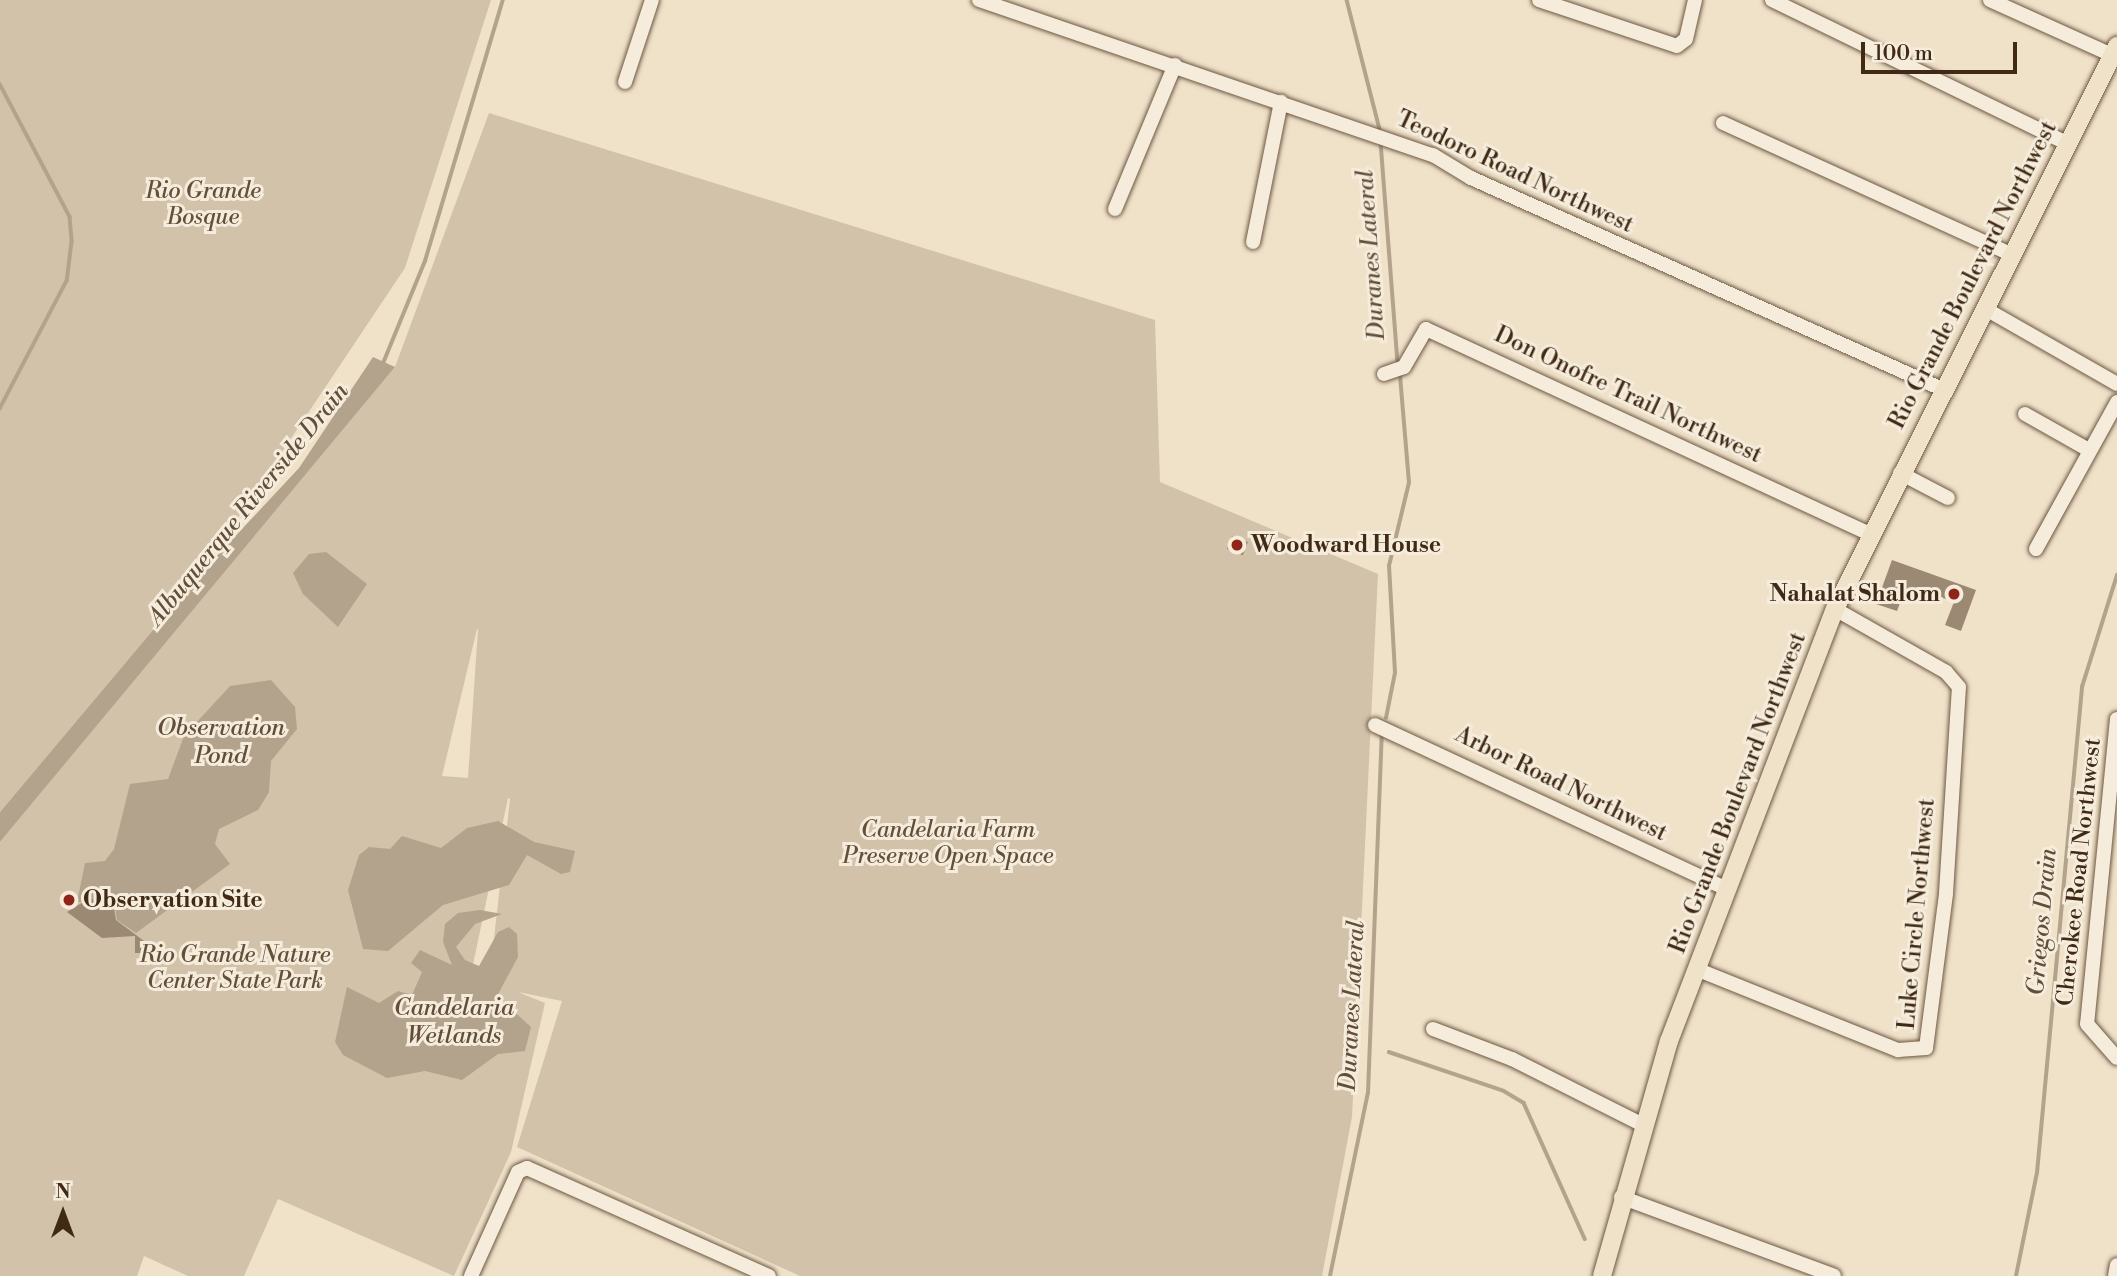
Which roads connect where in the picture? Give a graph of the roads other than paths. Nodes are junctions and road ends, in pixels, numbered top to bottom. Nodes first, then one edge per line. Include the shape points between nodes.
1 (652, 0) edge
2 (978, 0) edge
3 (1539, 0) edge
4 (1695, 0) edge
5 (1773, 0) edge
6 (1990, 0) edge
7 (2115, 50) edge
8 (1175, 65) junction
9 (625, 82) dead end
10 (1280, 102) junction
11 (1723, 123) dead end
12 (2066, 143) junction
13 (1115, 209) dead end
14 (1253, 242) dead end
15 (2011, 255) junction
16 (1983, 308) junction
17 (1394, 372) dead end
18 (2117, 384) edge
19 (1942, 389) junction
20 (2117, 402) edge
21 (2025, 414) dead end
22 (2089, 450) junction
23 (1900, 473) junction
24 (1948, 498) dead end
25 (1869, 534) junction
26 (2036, 549) dead end
27 (1835, 609) junction
28 (2117, 719) edge
29 (1375, 725) dead end
30 (2113, 835) edge
31 (1727, 889) junction
32 (1696, 969) junction
33 (1433, 1029) dead end
34 (2117, 1058) edge
35 (1641, 1125) junction
36 (1620, 1197) junction
37 (2117, 1265) edge
38 (1798, 1270) edge
39 (471, 1276) edge
40 (769, 1276) edge
41 (1602, 1276) edge
42 (1834, 1276) edge
43 (2115, 1276) edge

1 - 9 street
2 - 8 street, Teodoro Road Northwest
3 - 4 street via 1677,46 1686,39
5 - 12 street
6 - 7 street
7 - 12 main road, Rio Grande Boulevard Northwest
8 - 10 street, Teodoro Road Northwest
8 - 13 street
10 - 14 street
10 - 19 street, Teodoro Road Northwest via 1433,155 1471,178
11 - 15 street
12 - 15 main road, Rio Grande Boulevard Northwest
15 - 16 main road, Rio Grande Boulevard Northwest
16 - 18 street
16 - 19 main road, Rio Grande Boulevard Northwest
17 - 25 street, Don Onofre Trail Northwest via 1426,329 1460,340
19 - 23 main road, Rio Grande Boulevard Northwest
20 - 22 street
21 - 22 street
22 - 26 street
23 - 24 street
23 - 25 main road, Rio Grande Boulevard Northwest
25 - 27 main road, Rio Grande Boulevard Northwest
27 - 31 main road, Rio Grande Boulevard Northwest
27 - 32 street, Luke Circle Northwest via 1946,672 1959,687 1946,893 1926,1048 1899,1050
28 - 30 street, Cherokee Road Northwest
29 - 31 street, Arbor Road Northwest
30 - 34 street, Cherokee Road Northwest via 2087,1024
31 - 32 main road, Rio Grande Boulevard Northwest
32 - 35 main road, Rio Grande Boulevard Northwest
33 - 35 street via 1512,1059
35 - 36 main road, Rio Grande Boulevard Northwest
36 - 38 street
36 - 41 main road, Rio Grande Boulevard Northwest
37 - 43 street
38 - 42 street
39 - 40 street via 518,1172 538,1170

